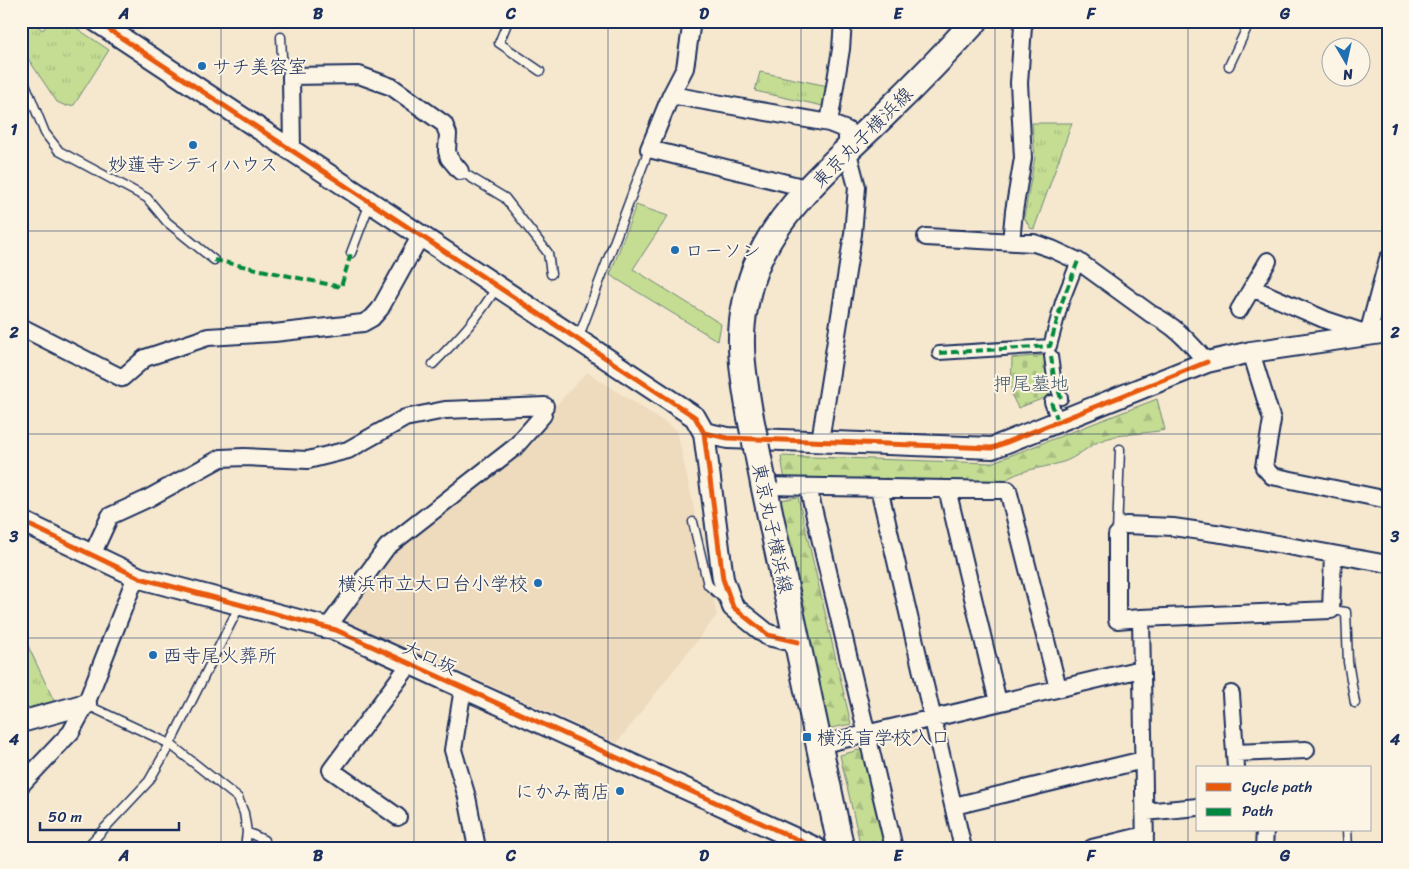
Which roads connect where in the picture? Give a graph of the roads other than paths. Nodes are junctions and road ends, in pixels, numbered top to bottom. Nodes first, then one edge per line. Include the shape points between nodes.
1 (96, 21) edge
2 (508, 21) edge
3 (692, 21) edge
4 (843, 21) edge
5 (975, 21) edge
6 (1026, 21) edge
7 (1250, 21) edge
8 (281, 37) dead end
9 (1229, 66) dead end
10 (540, 71) dead end
11 (291, 76) junction
12 (21, 79) edge
13 (671, 95) junction
14 (829, 123) junction
15 (649, 149) junction
16 (848, 150) junction
17 (292, 151) junction
18 (460, 171) joint
19 (810, 188) junction
20 (370, 202) junction
21 (421, 236) junction
22 (926, 237) dead end
23 (1011, 242) junction
24 (21, 246) edge
25 (351, 253) dead end
26 (1388, 259) edge
27 (214, 260) dead end
28 (1078, 260) junction
29 (1268, 261) dead end
30 (551, 274) dead end
31 (497, 286) junction
32 (1252, 288) junction
33 (1239, 310) dead end
34 (1388, 332) edge
35 (22, 334) edge
36 (1368, 334) junction
37 (578, 339) junction
38 (1251, 352) junction
39 (939, 353) dead end
40 (1051, 356) dead end
41 (1207, 362) junction
42 (433, 364) dead end
43 (1058, 421) junction
44 (704, 433) junction
45 (820, 441) junction
46 (1120, 449) dead end
47 (764, 486) junction
48 (808, 487) junction
49 (879, 488) junction
50 (947, 489) junction
51 (1388, 500) edge
52 (21, 521) edge
53 (693, 522) dead end
54 (1121, 530) junction
55 (92, 554) junction
56 (1333, 554) junction
57 (1388, 564) edge
58 (136, 576) junction
59 (240, 604) junction
60 (733, 607) junction
61 (1330, 610) junction
62 (1140, 618) junction
63 (326, 628) junction
64 (798, 642) junction
65 (410, 664) junction
66 (1141, 669) junction
67 (463, 688) junction
68 (1058, 688) junction
69 (1231, 694) dead end
70 (998, 702) junction
71 (1354, 703) dead end
72 (86, 704) junction
73 (934, 718) junction
74 (21, 722) edge
75 (866, 734) junction
76 (170, 744) junction
77 (819, 745) junction
78 (1306, 750) dead end
79 (1143, 760) junction
80 (1236, 760) edge
81 (21, 785) edge
82 (954, 806) junction
83 (1196, 807) edge
84 (1144, 812) junction
85 (398, 817) dead end
86 (247, 832) junction
87 (1265, 832) edge
88 (1347, 832) edge
89 (1145, 841) edge
90 (86, 848) edge
91 (245, 848) edge
92 (265, 848) edge
93 (478, 848) edge
94 (816, 848) edge
95 (841, 848) edge
96 (894, 848) edge
97 (963, 848) edge
98 (1092, 848) edge
99 (1264, 848) edge
100 (1348, 848) edge

1 - 17 street
2 - 10 lane via 499,43
3 - 13 street via 685,68
4 - 14 street
5 - 16 main road, 東京丸子横浜線
6 - 23 street via 1019,83 1023,158
7 - 9 lane
8 - 11 lane via 282,56
11 - 17 street
11 - 18 street via 359,75 392,87 444,124 448,134 449,158
12 - 27 lane via 45,134 59,151 147,198 167,222
13 - 14 street
13 - 15 street
14 - 16 street via 847,130
15 - 19 street
15 - 37 lane
16 - 19 main road, 東京丸子横浜線
16 - 45 street via 857,187 853,234
17 - 20 street
18 - 30 lane via 505,198 548,253
19 - 47 main road, 東京丸子横浜線, bridge via 764,249 744,307 741,349
20 - 21 street
20 - 25 lane
21 - 31 street
21 - 35 street via 380,309 363,324 208,337 145,358 122,378
22 - 23 street
23 - 28 street via 1034,243
24 - 35 lane
26 - 36 street
28 - 39 street via 1050,346
28 - 41 street via 1179,331
29 - 32 street
31 - 37 street
31 - 42 lane via 460,336
32 - 33 street
32 - 36 street
34 - 36 street
36 - 38 street
37 - 44 street via 695,417
38 - 41 street
38 - 51 street via 1272,420 1264,467 1272,476
40 - 43 street
41 - 43 street
43 - 45 street via 992,448
44 - 45 street via 728,438
44 - 60 street via 723,580
46 - 54 lane
47 - 48 street
47 - 64 main road, 東京丸子横浜線
48 - 49 street
48 - 75 street
49 - 50 street
49 - 73 street
50 - 68 street via 1008,490
50 - 70 street
52 - 55 street, 大口坂
53 - 60 lane via 708,585
54 - 56 street via 1173,527
54 - 62 street via 1117,620
55 - 58 street, 大口坂
55 - 63 street via 110,516 221,458 308,460 348,450 405,418 445,410 544,411 515,448 387,547
56 - 57 street
56 - 61 street
58 - 59 street, 大口坂
58 - 72 street
59 - 63 street, 大口坂
59 - 76 lane
60 - 64 street via 768,635
61 - 62 street
61 - 71 lane via 1346,612
62 - 66 street
63 - 65 street, 大口坂
64 - 77 main road, 東京丸子横浜線
65 - 67 street, 大口坂
65 - 85 street via 331,770
66 - 68 street
66 - 79 street
67 - 93 street via 453,750
67 - 94 street, 大口坂
68 - 70 street
69 - 80 street
70 - 73 street
72 - 74 street
72 - 76 lane
72 - 81 street via 71,732
73 - 75 street
73 - 82 street
75 - 77 street
75 - 96 street
76 - 86 lane via 238,798
76 - 90 lane via 149,781
77 - 95 main road, 東京丸子横浜線
78 - 80 street
79 - 82 street
79 - 84 street
82 - 97 street
83 - 84 street
84 - 89 street
86 - 91 lane
86 - 92 lane via 264,840
87 - 99 street
88 - 100 lane
89 - 98 street

